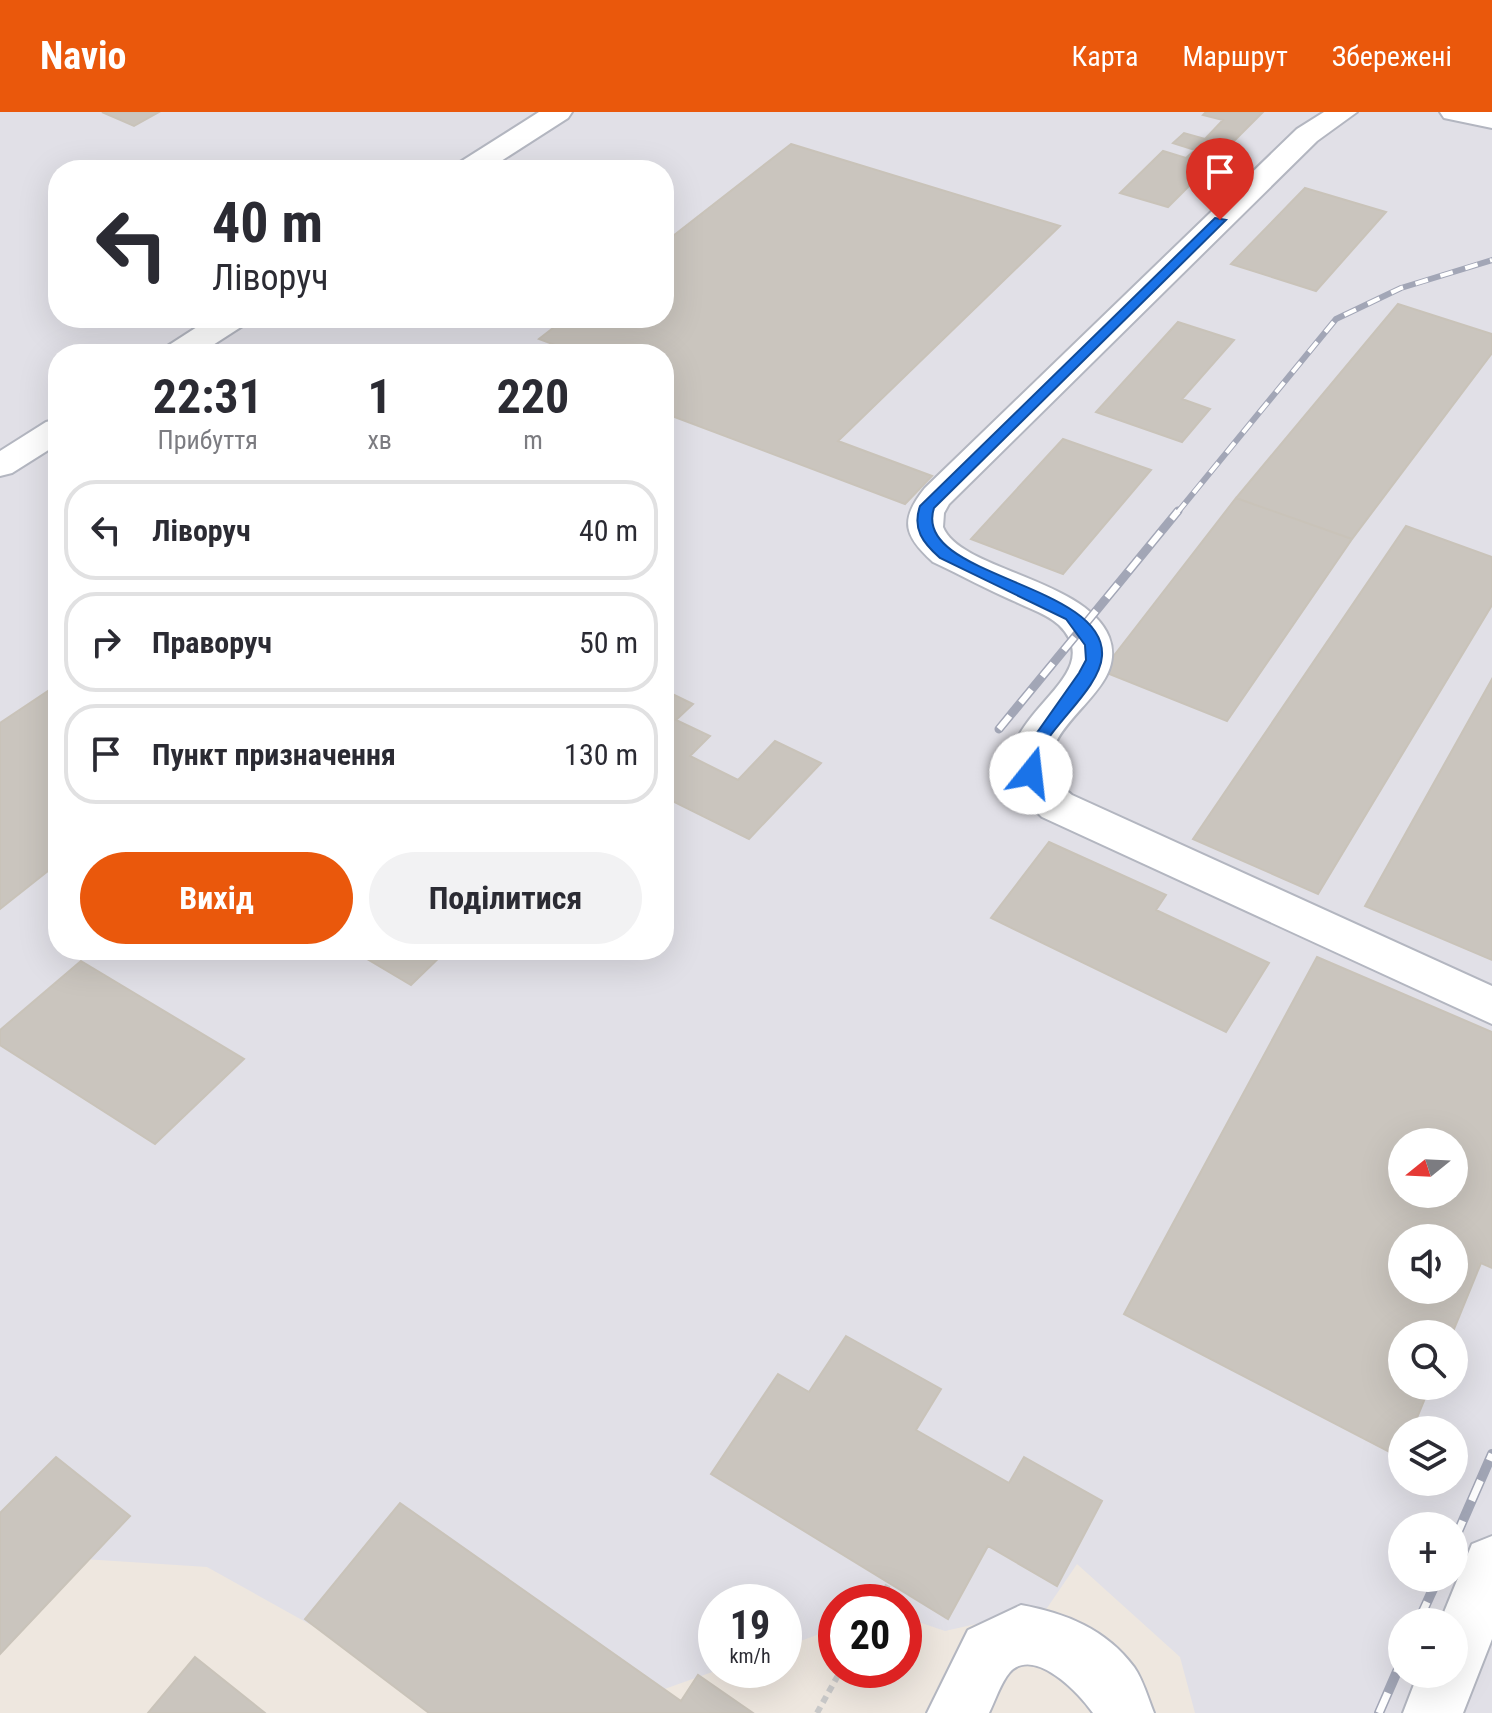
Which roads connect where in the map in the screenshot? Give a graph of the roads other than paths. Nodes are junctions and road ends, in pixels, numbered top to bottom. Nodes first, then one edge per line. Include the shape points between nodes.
1 (558, 112) edge
2 (1343, 112) edge
3 (1454, 112) edge
4 (1492, 120) edge
5 (483, 160) edge
6 (217, 328) edge
7 (193, 344) edge
8 (48, 435) edge
9 (0, 466) edge
10 (1492, 1006) edge
11 (1492, 1564) edge
12 (1468, 1625) edge
13 (1443, 1688) edge
14 (957, 1713) edge
15 (1124, 1713) edge
16 (1433, 1713) edge

1 - 5 street
2 - 10 street via 1307,135 927,506 925,531 946,554 1072,615 1093,644 1094,660 1087,674 1031,754 1035,782 1057,806
3 - 4 street
6 - 7 street
8 - 9 street
11 - 12 street
13 - 16 street
14 - 15 street via 989,1651 1021,1634 1056,1641 1093,1666 1114,1690

